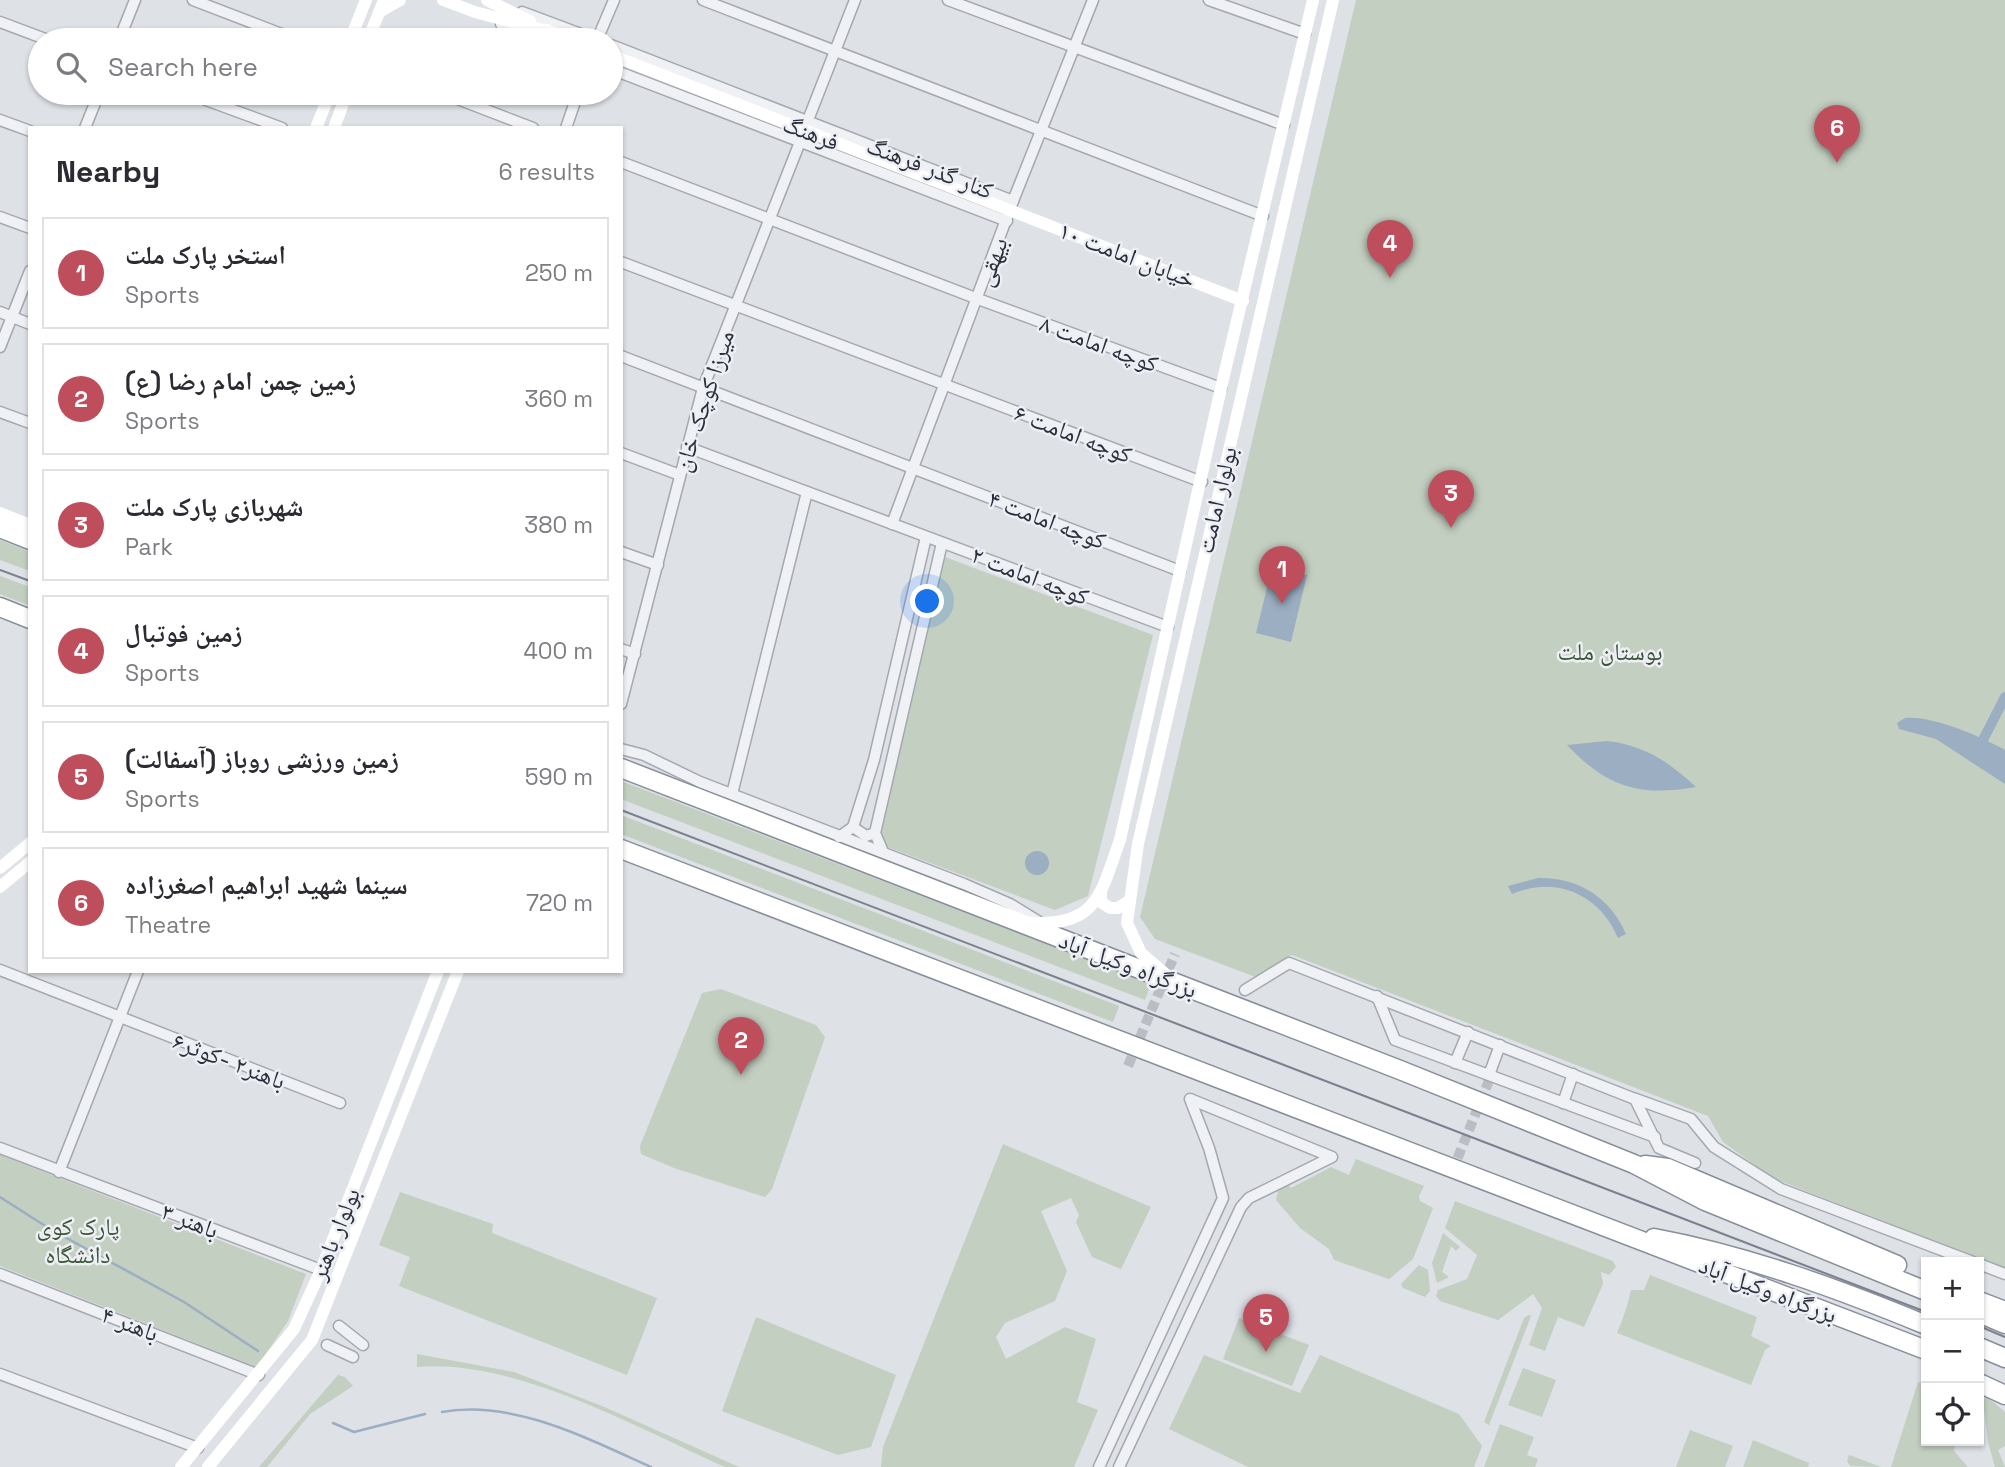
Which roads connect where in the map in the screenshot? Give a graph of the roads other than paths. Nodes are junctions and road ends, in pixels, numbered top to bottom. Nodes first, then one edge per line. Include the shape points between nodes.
1 (135, 0) edge
2 (193, 0) edge
3 (400, 0) edge
4 (443, 0) edge
5 (488, 0) edge
6 (614, 0) edge
7 (703, 0) edge
8 (855, 0) edge
9 (948, 0) edge
10 (1093, 0) edge
11 (1209, 0) edge
12 (1313, 0) edge
13 (1333, 0) edge
14 (363, 3) edge
15 (381, 6) edge
16 (475, 12) junction
17 (0, 22) edge
18 (124, 28) edge
19 (266, 28) edge
20 (354, 28) edge
21 (373, 28) edge
22 (512, 28) edge
23 (535, 28) edge
24 (544, 28) edge
25 (564, 28) edge
26 (602, 28) edge
27 (28, 32) edge
28 (1305, 34) junction
29 (623, 50) edge
30 (1074, 50) junction
31 (835, 51) junction
32 (623, 60) edge
33 (623, 74) edge
34 (94, 105) edge
35 (220, 105) edge
36 (325, 105) edge
37 (343, 105) edge
38 (473, 105) edge
39 (574, 105) edge
40 (0, 120) edge
41 (808, 120) junction
42 (1284, 125) junction
43 (86, 126) edge
44 (277, 126) edge
45 (317, 126) edge
46 (335, 126) edge
47 (528, 126) edge
48 (567, 126) edge
49 (28, 130) edge
50 (1042, 132) junction
51 (800, 142) junction
52 (623, 163) edge
53 (1010, 211) junction
54 (1263, 216) junction
55 (0, 217) edge
56 (770, 219) junction
57 (28, 227) edge
58 (623, 263) edge
59 (28, 276) edge
60 (978, 299) junction
61 (1243, 301) junction
62 (736, 306) junction
63 (0, 312) edge
64 (12, 317) junction
65 (28, 323) edge
66 (0, 347) edge
67 (623, 357) edge
68 (945, 386) junction
69 (703, 388) junction
70 (1221, 388) junction
71 (0, 412) edge
72 (28, 422) edge
73 (687, 447) junction
74 (623, 454) edge
75 (913, 469) junction
76 (680, 475) junction
77 (1202, 482) junction
78 (807, 492) junction
79 (0, 513) edge
80 (28, 523) edge
81 (892, 524) junction
82 (0, 528) edge
83 (926, 537) junction
84 (28, 539) edge
85 (942, 543) junction
86 (623, 553) edge
87 (657, 565) junction
88 (1180, 571) junction
89 (0, 607) edge
90 (28, 618) edge
91 (1168, 627) junction
92 (623, 650) edge
93 (635, 654) junction
94 (896, 665) junction
95 (913, 669) junction
96 (623, 698) edge
97 (623, 750) edge
98 (623, 769) edge
99 (732, 794) junction
100 (853, 827) junction
101 (876, 833) junction
102 (839, 837) junction
103 (28, 845) edge
104 (623, 850) edge
105 (883, 853) junction
106 (28, 864) edge
107 (0, 868) edge
108 (0, 887) edge
109 (1101, 893) junction
110 (1129, 901) junction
111 (1020, 923) junction
112 (1041, 924) junction
113 (0, 970) edge
114 (137, 973) edge
115 (437, 973) edge
116 (457, 973) edge
117 (1178, 984) junction
118 (1245, 990) dead end
119 (1377, 996) junction
120 (119, 1018) junction
121 (419, 1019) junction
122 (436, 1026) junction
123 (1468, 1032) junction
124 (1500, 1045) junction
125 (1455, 1063) junction
126 (1573, 1074) junction
127 (1489, 1075) junction
128 (1636, 1099) junction
129 (340, 1103) dead end
130 (1563, 1103) junction
131 (1655, 1138) junction
132 (0, 1148) edge
133 (1695, 1163) dead end
134 (1634, 1164) junction
135 (59, 1172) junction
136 (1609, 1229) junction
137 (1960, 1257) edge
138 (1984, 1266) edge
139 (321, 1270) junction
140 (0, 1274) edge
141 (2005, 1274) edge
142 (1921, 1276) edge
143 (1921, 1289) edge
144 (1984, 1301) edge
145 (2005, 1301) edge
146 (1984, 1303) edge
147 (2005, 1311) edge
148 (1984, 1315) edge
149 (1921, 1323) edge
150 (2005, 1325) edge
151 (339, 1326) dead end
152 (327, 1345) dead end
153 (363, 1345) dead end
154 (1921, 1348) edge
155 (1984, 1349) edge
156 (353, 1357) dead end
157 (2005, 1358) edge
158 (1921, 1361) edge
159 (1984, 1373) edge
160 (0, 1374) edge
161 (260, 1375) junction
162 (2005, 1383) edge
163 (1984, 1385) edge
164 (2005, 1395) edge
165 (198, 1448) junction
166 (181, 1467) edge
167 (208, 1467) edge
168 (1099, 1467) edge
169 (1119, 1467) edge

1 - 18 street
2 - 19 street
3 - 15 main road
4 - 16 main road
5 - 24 main road
5 - 25 street
6 - 26 street
7 - 31 street
8 - 31 street
9 - 30 street
10 - 30 street, بیهقی
11 - 28 street
12 - 28 main road, بولوار امامت
13 - 110 main road, بولوار امامت via 1138,844
14 - 20 main road
15 - 21 main road
16 - 22 street
16 - 23 main road
17 - 27 street
28 - 42 main road, بولوار امامت
29 - 41 street, کنار گذر فرهنگ
30 - 42 street
30 - 50 street, بیهقی
31 - 41 street
31 - 50 street
32 - 53 main road, فرهنگ
33 - 51 street, کنار گذر فرهنگ
34 - 43 street
35 - 44 street
36 - 45 main road
37 - 46 main road
38 - 47 street
39 - 48 street
40 - 49 street
41 - 53 street, کنار گذر فرهنگ
42 - 54 main road, بولوار امامت
50 - 53 street, بیهقی
50 - 54 street
51 - 53 street, کنار گذر فرهنگ
51 - 56 street, میرزا کوچک خان
52 - 56 street, کوچه امامت ۸
53 - 60 street, بیهقی
53 - 61 main road, خیابان امامت ۱۰
54 - 61 main road, بولوار امامت
55 - 57 street
56 - 60 street, کوچه امامت ۸
56 - 62 street, میرزا کوچک خان
58 - 62 street, کوچه امامت ۶
59 - 64 street
60 - 68 street, بیهقی
60 - 70 street, کوچه امامت ۸
61 - 70 main road, بولوار امامت
62 - 68 street, کوچه امامت ۶
62 - 69 street, میرزا کوچک خان
63 - 64 street
64 - 65 street
64 - 66 street
67 - 69 street, کوچه امامت ۴
68 - 75 street, بیهقی
68 - 77 street, کوچه امامت ۶
69 - 73 street, میرزا کوچک خان
69 - 75 street, کوچه امامت ۴
70 - 77 main road, بولوار امامت
71 - 72 street
73 - 76 street, میرزا کوچک خان
73 - 78 street, کوچه امامت ۲
74 - 76 street
75 - 81 street, بیهقی
75 - 88 street, کوچه امامت ۴
76 - 87 street, میرزا کوچک خان
77 - 88 main road, بولوار امامت
78 - 81 street, کوچه امامت ۲
78 - 99 street
79 - 80 main road
81 - 83 street, کوچه امامت ۲
82 - 84 highway
83 - 85 street, کوچه امامت ۲
83 - 94 street
85 - 91 street, کوچه امامت ۲
85 - 95 street
86 - 87 street
87 - 93 street, میرزا کوچک خان
88 - 91 main road, بولوار امامت
89 - 90 highway
91 - 109 main road, بولوار امامت via 1119,840
92 - 93 street
93 - 96 street, میرزا کوچک خان
94 - 95 street
94 - 100 street
95 - 101 street
97 - 99 street
98 - 111 highway, بزرگراه وکیل آباد
99 - 102 street
100 - 101 street via 866,836
100 - 102 street
101 - 105 street
102 - 105 street
103 - 107 main road
104 - 136 highway, بزرگراه وکیل آباد
105 - 112 street via 1010,904
106 - 108 main road
109 - 110 main road via 1101,902 1110,908
109 - 112 main road, بولوار امامت via 1094,906 1082,914
110 - 117 main road, بولوار امامت via 1127,923 1133,940 1141,953
111 - 112 main road, بولوار امامت
111 - 117 highway, بزرگراه وکیل آباد
113 - 120 street, باهنر۲ -کوثر۶
114 - 120 street
115 - 121 main road, بولوار باهنر
116 - 122 main road, بولوار باهنر
117 - 134 highway, بزرگراه وکیل آباد
118 - 119 street via 1289,962
119 - 123 street
119 - 125 street via 1395,1040
120 - 129 street, باهنر۲ -کوثر۶
120 - 135 street
121 - 122 main road
121 - 139 main road, بولوار باهنر
122 - 167 main road, بولوار باهنر via 312,1339
123 - 124 street
123 - 125 street
124 - 126 street
124 - 127 street
125 - 127 street
126 - 128 street
126 - 130 street
127 - 130 street
128 - 131 street
128 - 137 street via 1691,1119 1714,1147 1781,1189
130 - 131 street
131 - 133 street via 1659,1148
132 - 135 street, باهنر ۳
134 - 142 highway, بزرگراه وکیل آباد via 1668,1167
134 - 143 highway, بزرگراه وکیل آباد via 1705,1201
135 - 139 street, باهنر ۳
136 - 149 highway, بزرگراه وکیل آباد via 1701,1247
136 - 154 highway, بزرگراه وکیل آباد
136 - 158 highway via 1759,1299
138 - 141 street
139 - 161 main road, بولوار باهنر via 294,1329
140 - 161 street, باهنر ۴
144 - 145 highway
146 - 147 highway
148 - 150 highway
151 - 153 street
152 - 156 street
155 - 157 highway
159 - 162 highway
160 - 165 street
161 - 165 main road, بولوار باهنر
163 - 164 highway
165 - 166 main road, بولوار باهنر
168 - 169 street via 1223,1198 1190,1099 1332,1157 1249,1198 1241,1207

